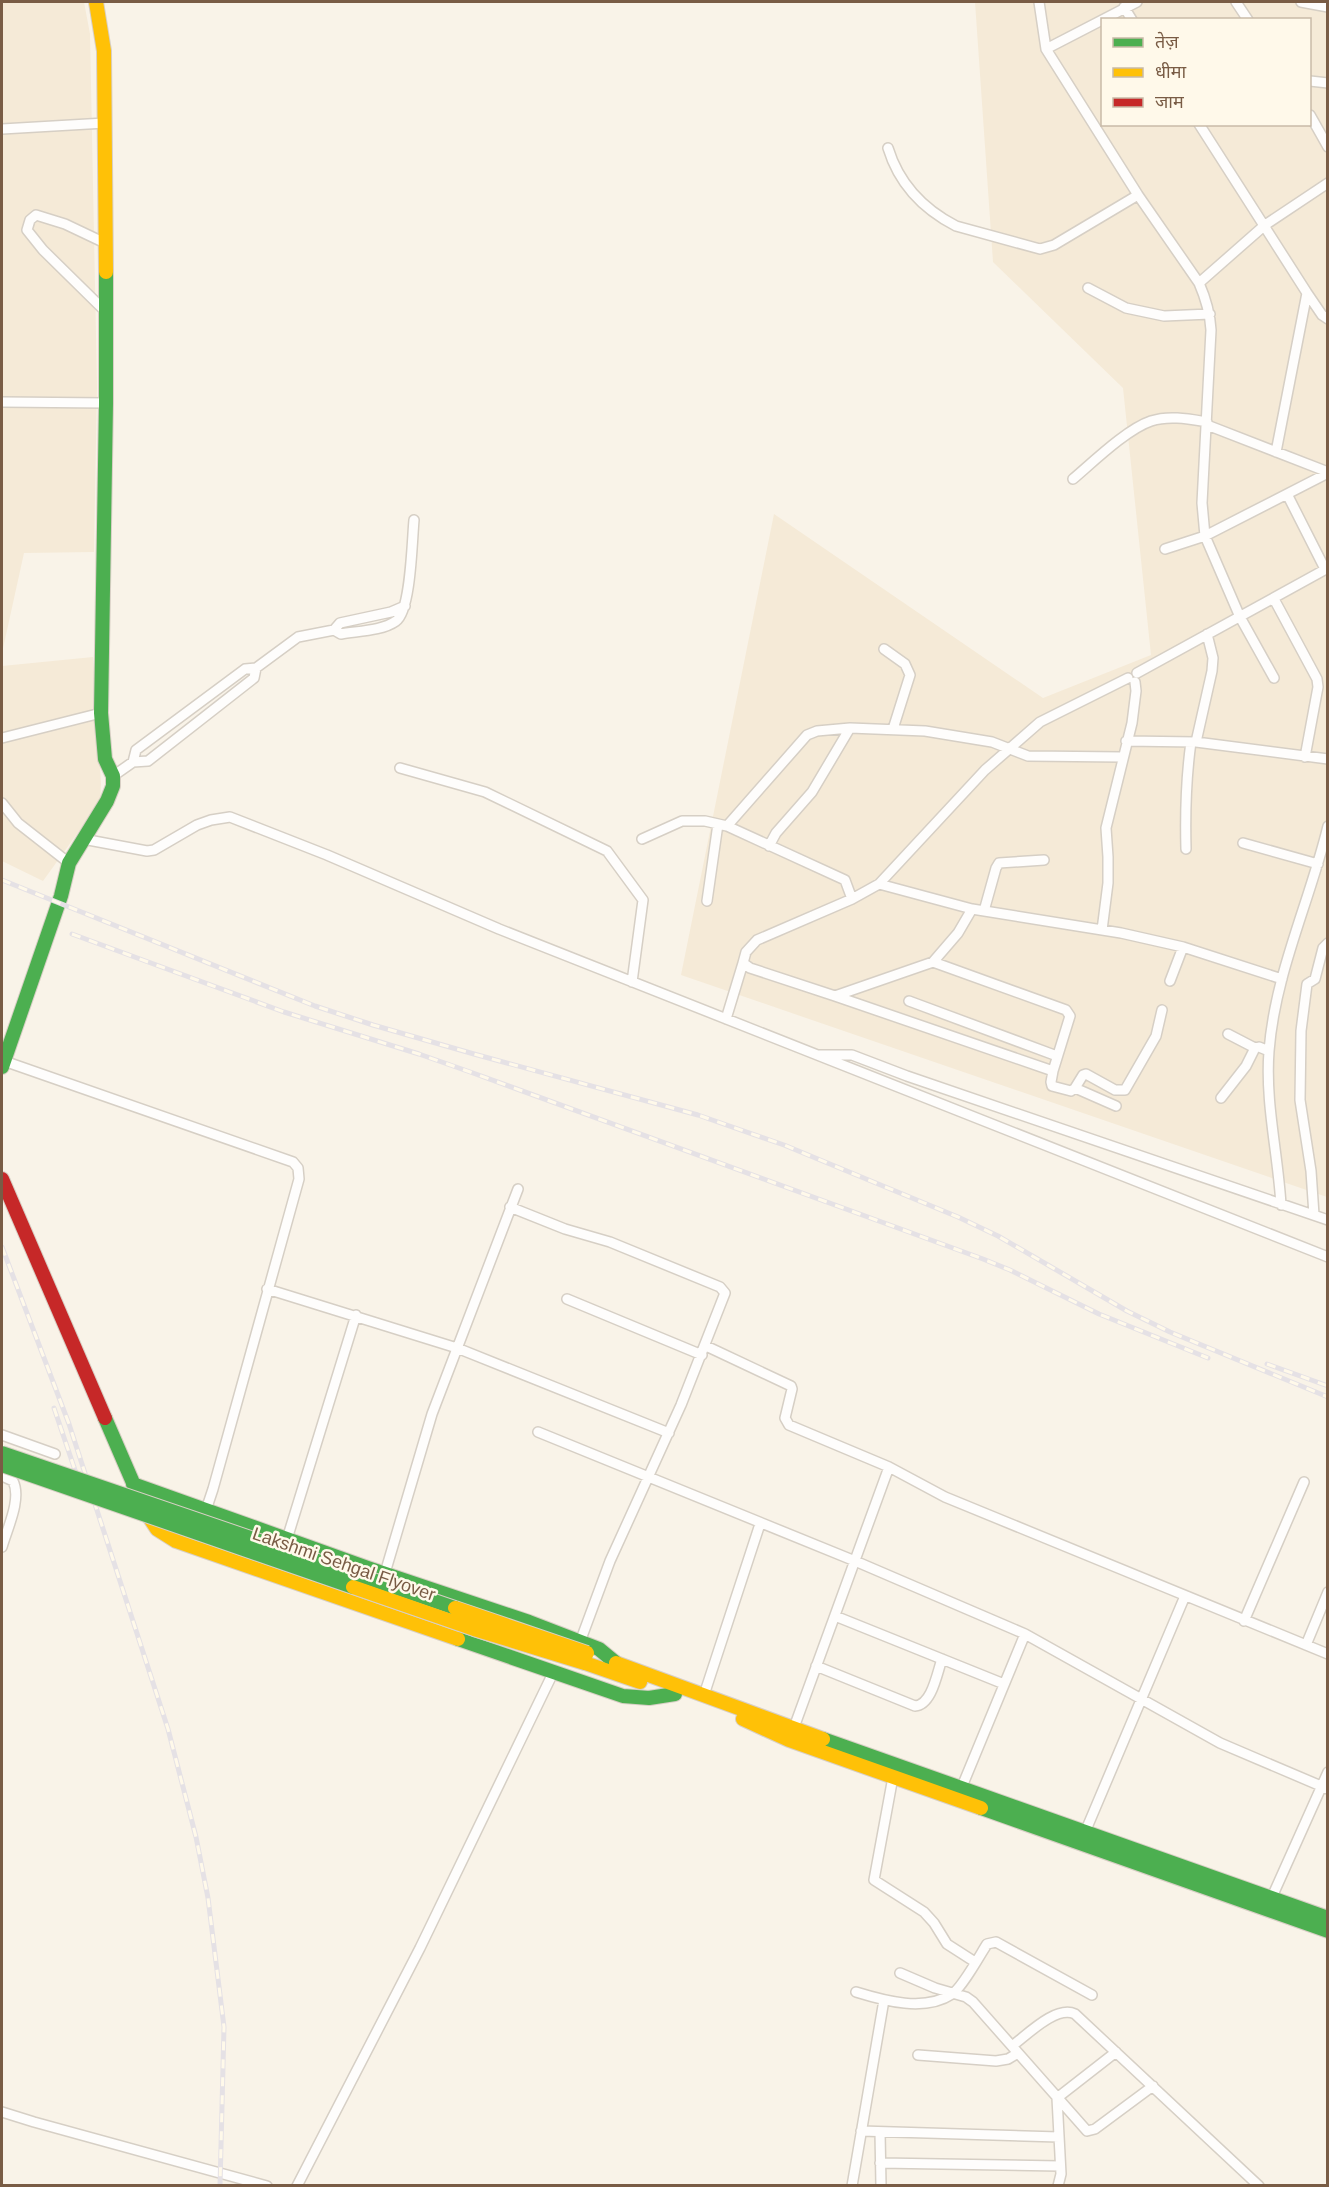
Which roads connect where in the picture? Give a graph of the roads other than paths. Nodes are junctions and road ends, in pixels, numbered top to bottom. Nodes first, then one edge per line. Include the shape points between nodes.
1 (96, 2) edge
2 (1039, 2) edge
3 (1137, 2) edge
4 (1236, 2) edge
5 (1301, 2) edge
6 (1124, 7) junction
7 (1328, 7) edge
8 (1104, 18) edge
9 (1131, 18) edge
10 (1247, 18) edge
11 (1101, 19) edge
12 (1046, 49) junction
13 (1311, 81) edge
14 (1328, 83) edge
15 (1311, 117) edge
16 (105, 123) junction
17 (1200, 126) edge
18 (2, 129) edge
19 (1328, 147) edge
20 (888, 148) dead end
21 (1328, 183) edge
22 (1138, 195) junction
23 (1265, 225) junction
24 (105, 243) junction
25 (1199, 283) junction
26 (1088, 288) dead end
27 (1307, 293) junction
28 (105, 311) junction
29 (1210, 314) junction
30 (1328, 319) edge
31 (2, 402) edge
32 (106, 403) junction
33 (1207, 424) junction
34 (1276, 452) junction
35 (1328, 472) edge
36 (1073, 478) dead end
37 (1287, 494) junction
38 (414, 520) dead end
39 (1205, 536) junction
40 (1165, 549) dead end
41 (1326, 569) edge
42 (1274, 599) junction
43 (1240, 617) junction
44 (1207, 634) junction
45 (884, 649) dead end
46 (256, 668) junction
47 (1133, 678) junction
48 (1274, 678) dead end
49 (101, 713) junction
50 (850, 728) junction
51 (893, 729) junction
52 (2, 738) edge
53 (1126, 741) junction
54 (1194, 742) junction
55 (1009, 749) junction
56 (1122, 757) junction
57 (1305, 757) junction
58 (1328, 759) edge
59 (133, 762) junction
60 (400, 768) dead end
61 (112, 776) junction
62 (2, 803) edge
63 (723, 825) junction
64 (1328, 826) edge
65 (83, 839) junction
66 (642, 839) dead end
67 (1243, 843) dead end
68 (769, 846) junction
69 (1186, 849) dead end
70 (1044, 861) dead end
71 (69, 863) junction
72 (1318, 864) junction
73 (879, 884) junction
74 (852, 899) junction
75 (706, 901) dead end
76 (972, 909) junction
77 (984, 911) junction
78 (1102, 930) junction
79 (1328, 943) edge
80 (1183, 947) junction
81 (933, 962) junction
82 (743, 963) junction
83 (1282, 979) junction
84 (1170, 981) dead end
85 (632, 982) junction
86 (835, 996) junction
87 (909, 1001) dead end
88 (1162, 1010) dead end
89 (726, 1018) junction
90 (1228, 1034) dead end
91 (1255, 1048) junction
92 (1269, 1051) junction
93 (817, 1055) junction
94 (1057, 1056) junction
95 (3, 1064) edge
96 (1053, 1071) junction
97 (1075, 1088) junction
98 (1221, 1098) dead end
99 (1116, 1106) dead end
100 (2, 1179) edge
101 (518, 1189) dead end
102 (1281, 1205) junction
103 (510, 1207) junction
104 (1314, 1215) junction
105 (1328, 1220) edge
106 (1328, 1257) edge
107 (267, 1289) junction
108 (567, 1299) dead end
109 (356, 1315) junction
110 (457, 1348) junction
111 (704, 1351) junction
112 (538, 1432) dead end
113 (669, 1433) junction
114 (2, 1436) edge
115 (2, 1453) edge
116 (55, 1454) dead end
117 (2, 1465) edge
118 (889, 1467) junction
119 (2, 1476) edge
120 (648, 1478) junction
121 (1304, 1482) dead end
122 (133, 1484) junction
123 (206, 1510) junction
124 (760, 1524) junction
125 (287, 1539) junction
126 (2, 1547) edge
127 (855, 1561) junction
128 (385, 1573) junction
129 (1328, 1592) edge
130 (1185, 1596) junction
131 (835, 1616) junction
132 (1244, 1621) junction
133 (1024, 1634) junction
134 (1306, 1646) junction
135 (584, 1652) junction
136 (1328, 1654) edge
137 (942, 1659) junction
138 (816, 1666) junction
139 (553, 1673) junction
140 (1004, 1684) junction
141 (675, 1694) junction
142 (704, 1695) junction
143 (1142, 1699) junction
144 (791, 1734) junction
145 (1328, 1772) edge
146 (893, 1777) junction
147 (1324, 1787) edge
148 (961, 1789) junction
149 (1083, 1838) junction
150 (1272, 1897) junction
151 (1328, 1918) edge
152 (1328, 1931) edge
153 (975, 1962) junction
154 (900, 1973) dead end
155 (856, 1992) dead end
156 (954, 1993) junction
157 (1092, 1995) dead end
158 (884, 2000) junction
159 (1015, 2050) junction
160 (1116, 2052) junction
161 (918, 2055) dead end
162 (1153, 2086) junction
163 (1057, 2098) junction
164 (2, 2112) edge
165 (861, 2131) junction
166 (880, 2132) junction
167 (1059, 2137) junction
168 (880, 2163) junction
169 (1060, 2166) junction
170 (267, 2186) edge
171 (297, 2186) edge
172 (852, 2186) edge
173 (881, 2186) edge
174 (1058, 2186) edge
175 (1258, 2186) edge

1 - 16 main road via 104,51
2 - 12 street
3 - 6 street
4 - 10 street
5 - 7 street
6 - 8 street
6 - 9 street
11 - 12 street
12 - 22 street
13 - 14 street
15 - 19 street
16 - 18 street
16 - 24 main road
17 - 23 street
20 - 22 street via 893,164 914,196 946,221 1040,249 1054,245
21 - 23 street
22 - 25 street
23 - 25 street
23 - 27 street
24 - 28 main road
24 - 28 street via 36,215 27,230
25 - 29 street
26 - 29 street via 1126,308 1164,316
27 - 30 street
27 - 34 street
28 - 32 main road
29 - 33 street
31 - 32 street
32 - 49 main road
33 - 34 street
33 - 36 street via 1176,417 1152,421
33 - 39 street via 1202,516
34 - 35 street
35 - 37 street
37 - 39 street
37 - 41 street
38 - 46 street via 405,606 340,623 334,630 298,637
39 - 40 street
39 - 43 street
41 - 42 street
42 - 43 street
42 - 57 street via 1317,679
43 - 44 street
43 - 48 street
44 - 47 street
44 - 54 street via 1212,671
45 - 51 street via 905,664 910,675
46 - 59 street via 245,669 136,750
46 - 59 street via 254,678 148,760
47 - 53 street via 1134,706
47 - 55 street via 1040,722
49 - 52 street
49 - 61 main road via 105,759
50 - 51 street
50 - 63 street via 807,735
50 - 68 street via 812,792 776,832
51 - 55 street via 958,735
53 - 54 street
53 - 56 street
54 - 57 street
54 - 69 street via 1185,812
55 - 56 street via 1028,756
55 - 73 street
56 - 78 street via 1106,828 1108,883
57 - 58 street
59 - 61 street
60 - 85 street via 485,792 611,854 643,900
61 - 65 main road via 107,801
62 - 71 street via 18,823
63 - 66 street via 682,821
63 - 68 street
63 - 75 street
64 - 72 street
65 - 71 main road
65 - 85 street via 154,850 197,825 231,817
67 - 72 street
68 - 74 street via 845,880
70 - 77 street via 999,863
71 - 95 main road
72 - 83 street
73 - 74 street
73 - 76 street
74 - 82 street via 757,940 746,952
76 - 77 street
76 - 81 street
77 - 78 street
78 - 80 street
79 - 104 street via 1323,948 1315,979 1307,984 1301,1031 1299,1100
80 - 83 street
80 - 84 street
81 - 86 street
81 - 94 street via 1066,1010 1070,1016
82 - 86 street
82 - 89 street
83 - 92 street
85 - 89 street
86 - 96 street
87 - 94 street
88 - 97 street via 1156,1036 1125,1090 1115,1090 1086,1074
89 - 93 street
90 - 91 street
91 - 92 street
91 - 98 street
92 - 102 street via 1269,1107
93 - 102 street via 852,1054
93 - 106 street
94 - 96 street
95 - 107 street via 293,1162 299,1179
96 - 97 street via 1052,1086 1070,1091
97 - 99 street
100 - 122 main road
101 - 103 street
102 - 104 street
103 - 110 street
103 - 111 street via 720,1287 725,1296
104 - 105 street
107 - 109 street
107 - 123 street
108 - 111 street
109 - 110 street
109 - 125 street
110 - 113 street
110 - 128 street via 432,1413
111 - 113 street
111 - 118 street via 791,1386 785,1418 789,1425
112 - 120 street
113 - 120 street
114 - 116 street
115 - 135 main road, Lakshmi Sehgal Flyover, bridge
117 - 135 main road, Lakshmi Sehgal Flyover, bridge via 474,1629
118 - 127 street
118 - 130 street via 945,1497
119 - 126 street via 13,1481 16,1488
120 - 124 street
120 - 135 street via 610,1561
121 - 132 street
122 - 123 main road
122 - 139 main road via 148,1518 176,1541
123 - 125 main road
124 - 127 street
124 - 142 street
125 - 128 main road
127 - 131 street
127 - 133 street
128 - 135 main road via 529,1622
129 - 134 street
130 - 132 street
130 - 143 street
131 - 137 street
131 - 138 street
132 - 134 street
133 - 140 street
133 - 143 street
134 - 136 street
135 - 141 main road, Lakshmi Sehgal Flyover
135 - 142 main road, Lakshmi Sehgal Flyover
137 - 138 street via 927,1701 921,1706
137 - 140 street
138 - 144 street
139 - 141 main road via 623,1696
139 - 171 street via 420,1948
140 - 148 street
141 - 144 main road, Lakshmi Sehgal Flyover
142 - 144 main road, Lakshmi Sehgal Flyover
143 - 147 street via 1220,1743
143 - 149 street
144 - 146 main road
144 - 148 main road
145 - 147 street
146 - 149 main road
146 - 153 street via 874,1880 924,1912 947,1944
147 - 150 street
148 - 149 main road
149 - 150 main road
149 - 152 main road
150 - 151 main road
153 - 156 street
153 - 157 street via 987,1944 996,1942
154 - 156 street
155 - 158 street
156 - 158 street via 924,2002
156 - 159 street via 973,2002
158 - 165 street
159 - 160 street via 1054,2015 1069,2011
159 - 161 street via 1008,2059 996,2061
159 - 163 street
160 - 162 street
160 - 163 street
162 - 163 street via 1090,2131
162 - 175 street
163 - 167 street
164 - 170 street
165 - 166 street
165 - 172 street
166 - 167 street
166 - 168 street
167 - 169 street
168 - 169 street
168 - 173 street
169 - 174 street

